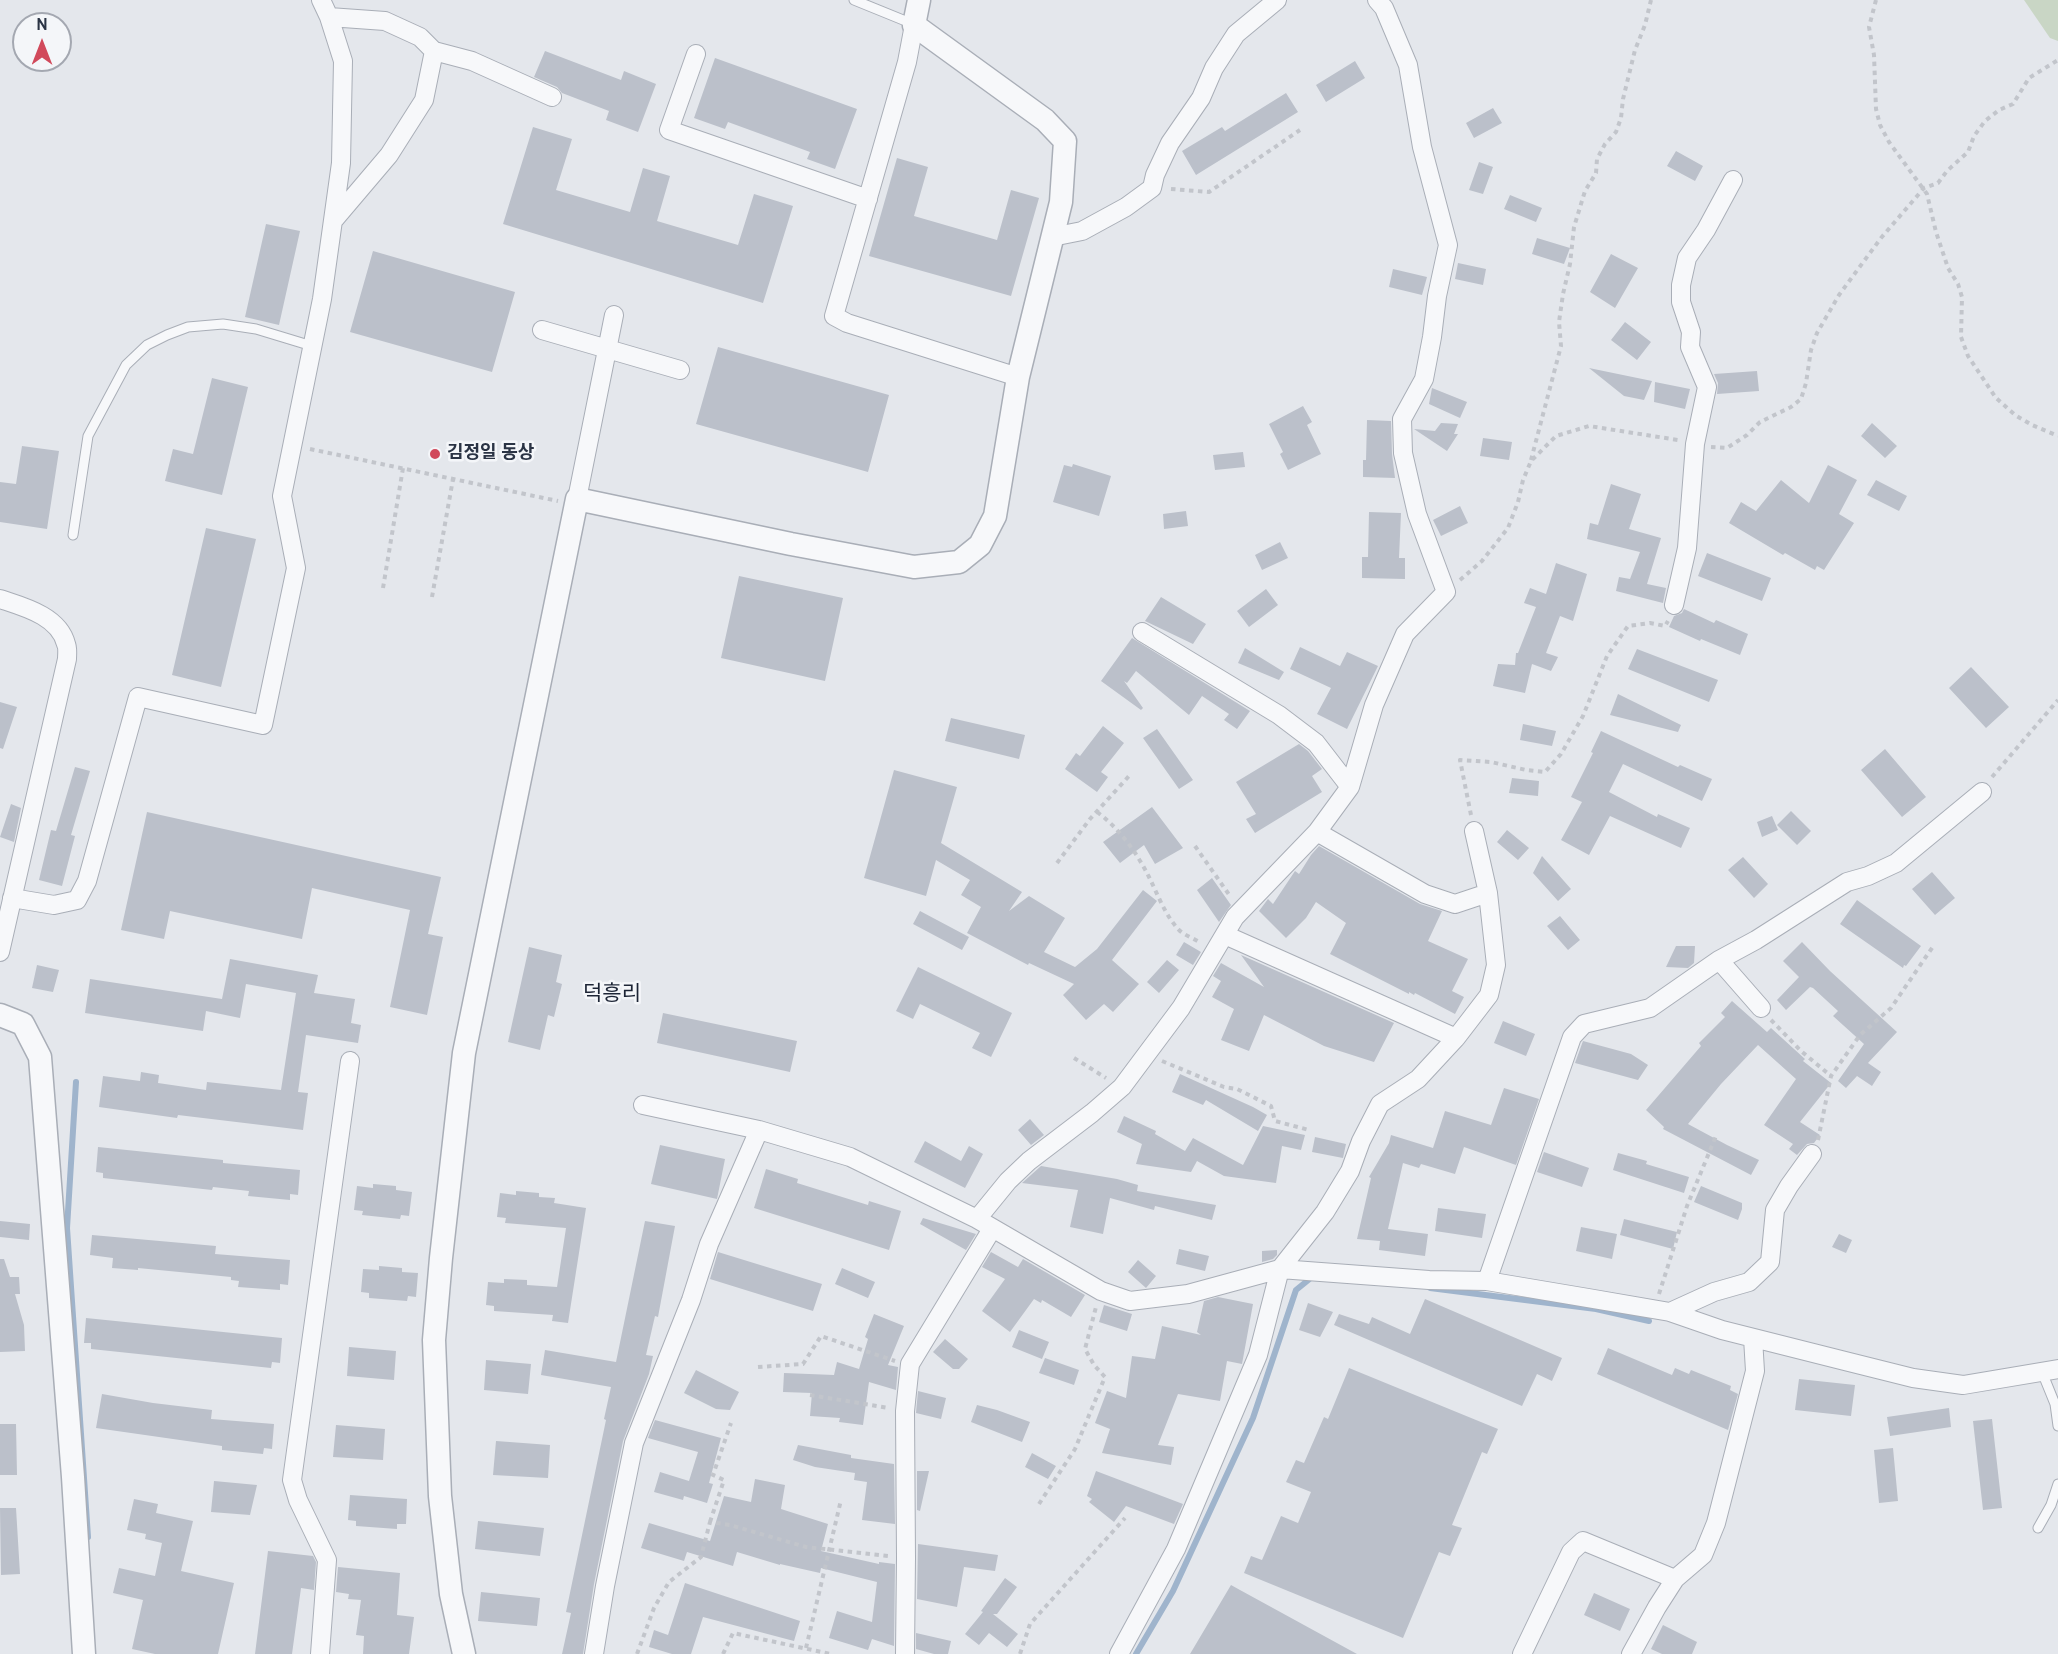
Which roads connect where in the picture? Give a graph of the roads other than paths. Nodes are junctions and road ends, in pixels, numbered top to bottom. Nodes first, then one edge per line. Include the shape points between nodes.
1 (854, 0) edge
2 (919, 0) edge
3 (1277, 0) edge
4 (1377, 0) edge
5 (325, 8) edge
6 (914, 24) junction
7 (434, 51) junction
8 (696, 54) dead end
9 (552, 97) dead end
10 (1733, 180) dead end
11 (868, 199) junction
12 (333, 221) junction
13 (1052, 237) junction
14 (614, 315) dead end
15 (542, 330) dead end
16 (312, 346) junction
17 (608, 348) junction
18 (680, 370) dead end
19 (1018, 377) junction
20 (577, 502) junction
21 (73, 535) dead end
22 (0, 599) edge
23 (1674, 605) road end
24 (1142, 632) dead end
25 (1350, 787) junction
26 (1982, 792) road end
27 (1474, 831) road end
28 (1317, 832) junction
29 (1488, 893) junction
30 (12, 898) junction
31 (1221, 942) junction
32 (0, 952) edge
33 (1719, 960) junction
34 (1761, 1008) road end
35 (0, 1015) edge
36 (1456, 1038) junction
37 (350, 1061) dead end
38 (643, 1105) dead end
39 (759, 1130) junction
40 (1812, 1154) road end
41 (985, 1224) junction
42 (1280, 1269) junction
43 (1487, 1281) junction
44 (1662, 1311) junction
45 (1753, 1338) junction
46 (2050, 1371) edge
47 (2058, 1426) edge
48 (2058, 1484) edge
49 (2038, 1528) dead end
50 (1675, 1579) junction
51 (84, 1654) edge
52 (320, 1654) edge
53 (464, 1654) edge
54 (594, 1654) edge
55 (905, 1654) edge
56 (1119, 1654) edge
57 (1522, 1654) edge
58 (1631, 1654) edge

1 - 6 lane
2 - 6 street
3 - 13 street via 1236,34 1201,98 1170,143 1152,188 1082,231
4 - 25 street via 1408,65 1422,147 1448,245 1424,379 1402,418 1403,453 1417,513 1446,592 1405,634 1374,705
5 - 7 street via 386,21 420,37
5 - 12 street via 344,61 341,163
6 - 11 street
6 - 13 street via 1045,120 1065,141 1061,202
7 - 9 street via 472,61
7 - 12 street via 424,100 389,155
8 - 11 street via 669,130
10 - 23 street via 1687,258 1682,285 1681,302 1691,332 1690,347 1707,387 1695,444 1686,548
11 - 19 street via 834,316
12 - 16 street
13 - 19 street
14 - 17 street
15 - 17 street
16 - 21 lane via 256,329 223,324 188,327 147,345 126,365 88,436
16 - 30 street via 282,496 296,568 263,725 138,697 87,881 77,900 54,905
17 - 18 street
17 - 20 street
19 - 20 street via 995,516 980,545 959,562 914,567
20 - 53 street via 464,1053 441,1258 434,1340 440,1496 451,1594
22 - 30 street via 54,624 66,644 67,659
24 - 25 street via 1279,715 1317,743
25 - 28 street
26 - 33 street via 1896,863 1847,882
27 - 29 street
28 - 29 street via 1425,894 1455,904
28 - 31 street via 1241,911
29 - 36 street via 1496,965 1488,995
30 - 32 street
31 - 36 street
31 - 41 street via 1181,1008 1122,1087 1008,1181
33 - 34 street
33 - 43 street via 1650,1008 1584,1024 1572,1037
35 - 51 street via 23,1024 40,1057
36 - 42 street via 1418,1079 1380,1104 1345,1179 1325,1212
37 - 52 street via 292,1480 327,1560
38 - 39 street
39 - 41 street via 850,1157
39 - 54 street via 709,1244 634,1443
40 - 44 street via 1775,1210 1770,1262 1749,1282
41 - 42 street via 1101,1291 1130,1301 1188,1294
41 - 55 street via 910,1364 905,1411
42 - 43 street
42 - 56 street via 1258,1355 1176,1549
43 - 44 street
44 - 45 street
45 - 46 street via 1913,1378 1963,1385
45 - 50 street via 1755,1371 1716,1523 1703,1555
46 - 47 lane
48 - 49 lane
50 - 57 street via 1583,1541 1571,1552
50 - 58 street

